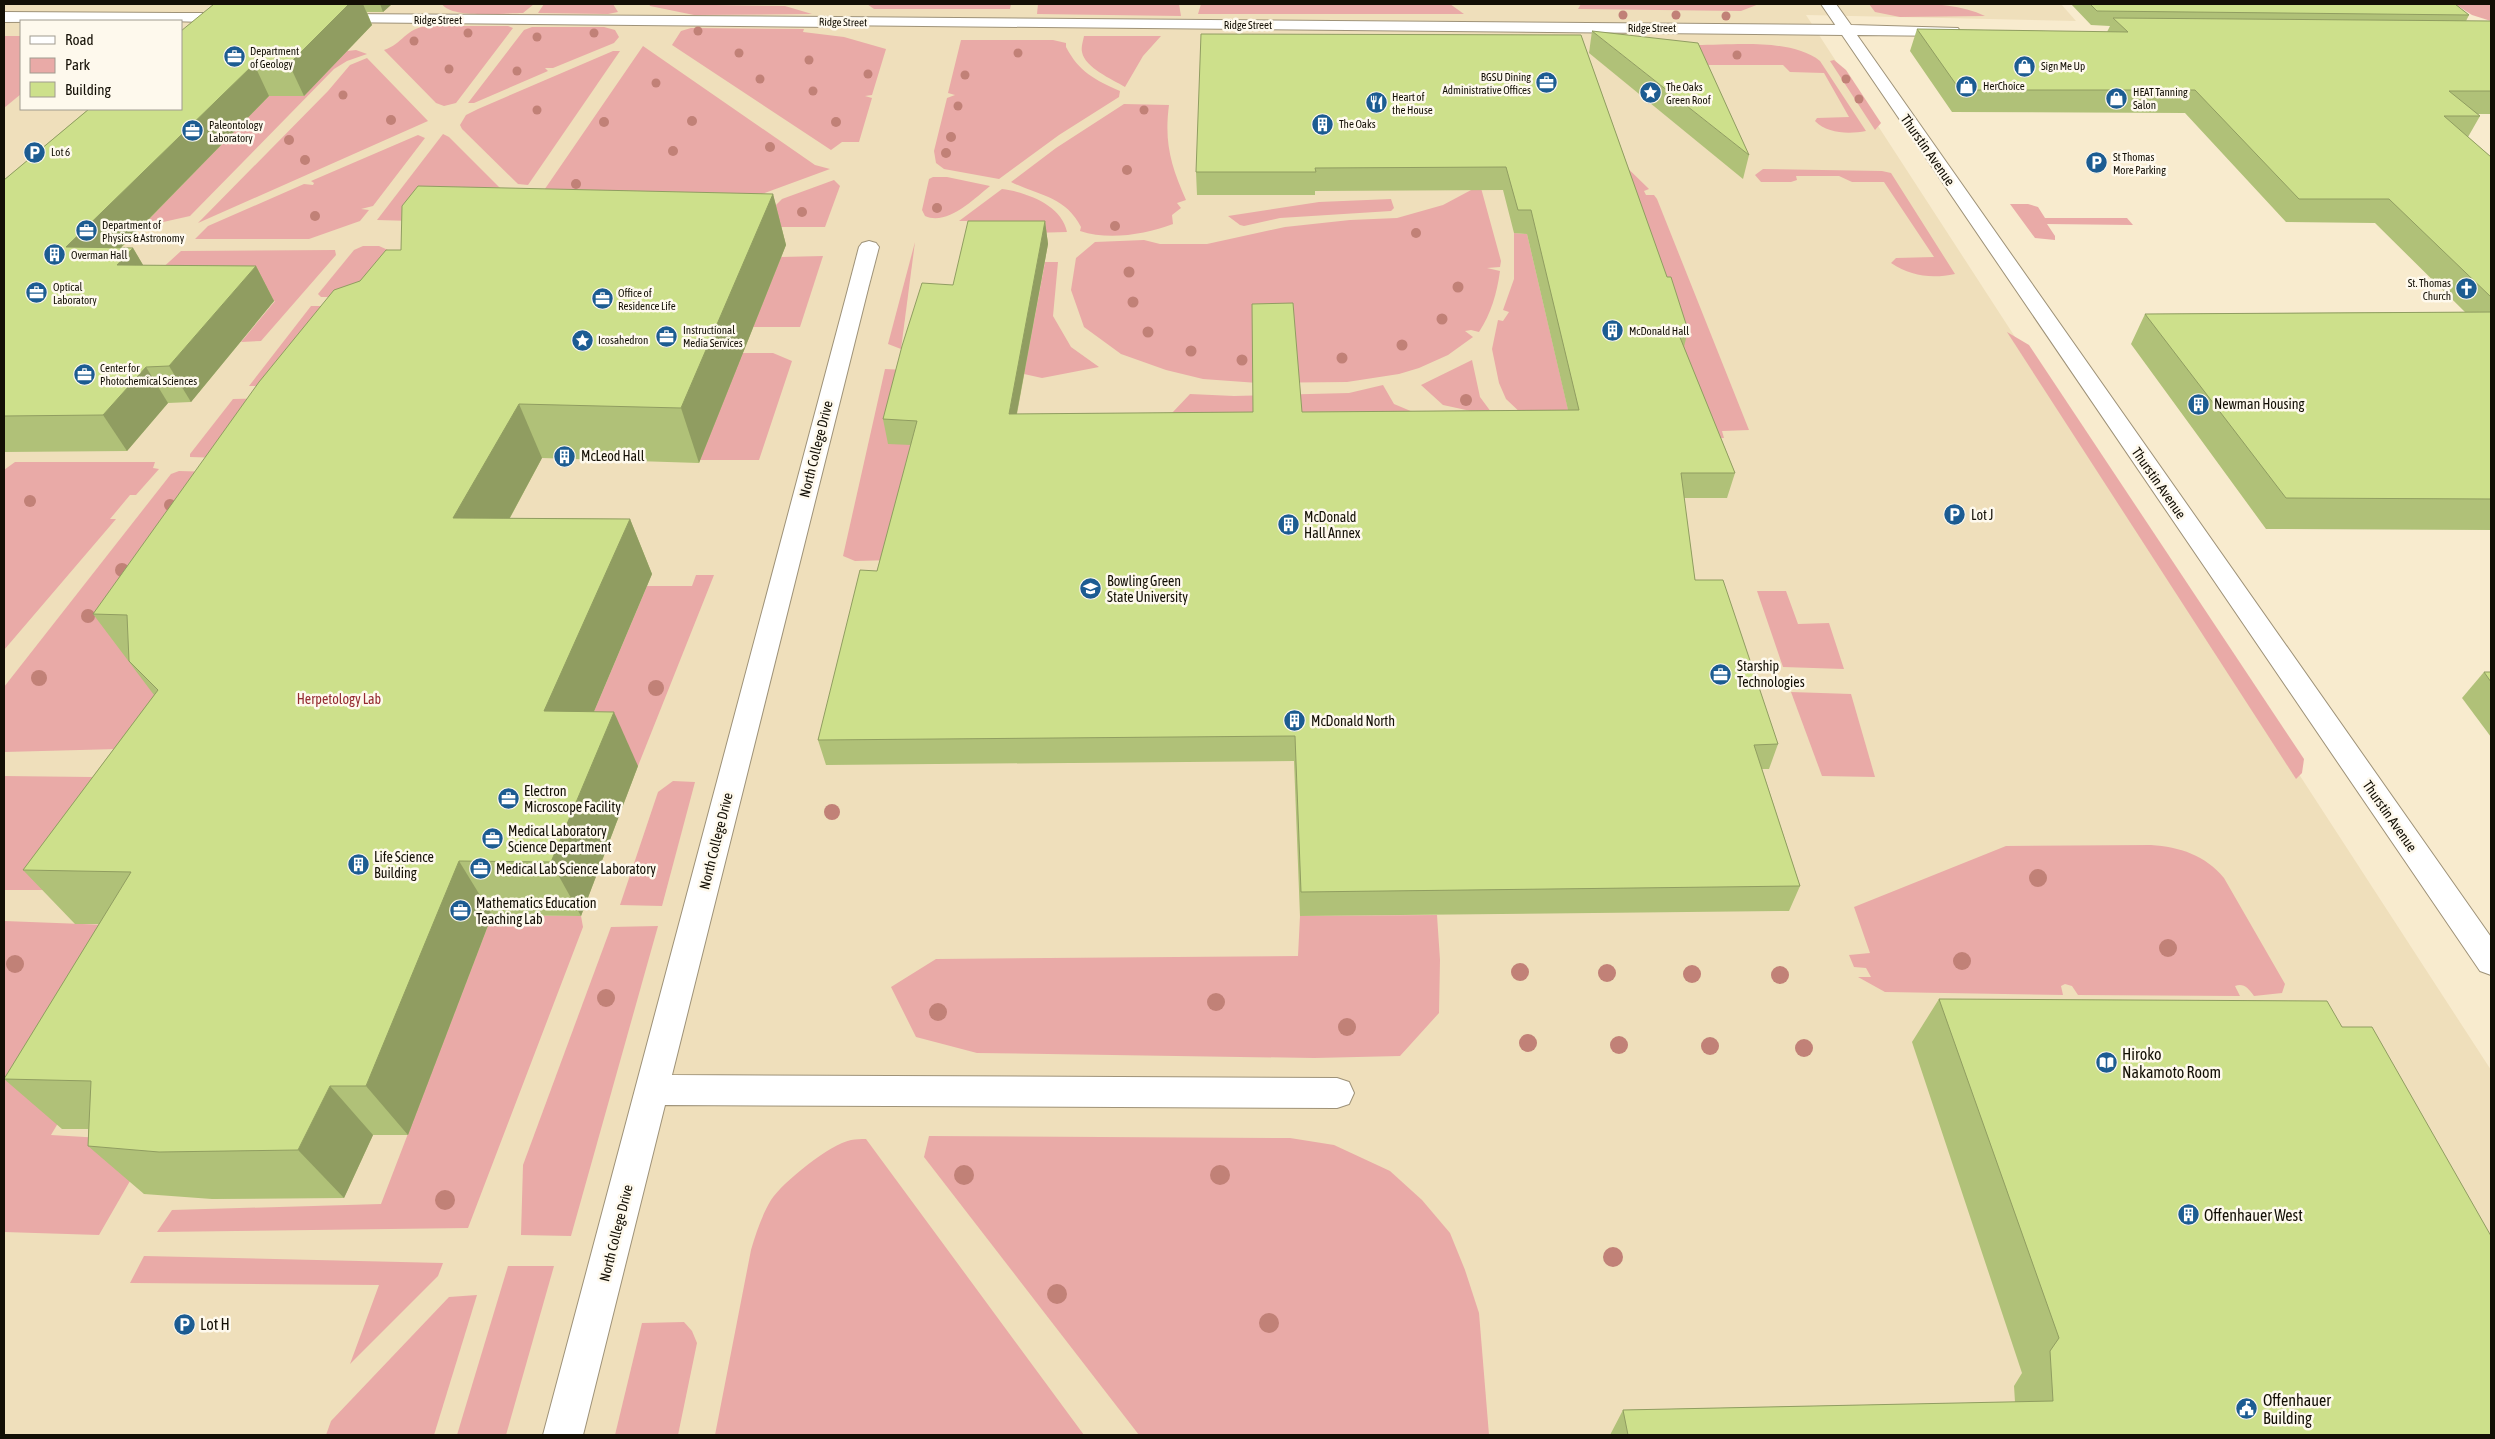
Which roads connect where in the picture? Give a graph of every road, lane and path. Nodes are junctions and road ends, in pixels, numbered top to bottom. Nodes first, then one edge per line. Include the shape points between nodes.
1 (1828, 4) edge
2 (4, 17) edge
3 (250, 18) edge
4 (317, 19) edge
5 (1845, 30) junction
6 (1972, 31) edge
7 (869, 247) dead end
8 (2491, 962) edge
9 (652, 1090) junction
10 (1337, 1093) dead end
11 (563, 1435) edge

1 - 5 street, Thurstin Avenue
2 - 3 street
4 - 5 street, Ridge Street
5 - 6 street, Ridge Street
5 - 8 street, Thurstin Avenue
7 - 9 street, North College Drive
9 - 10 street
9 - 11 street, North College Drive

